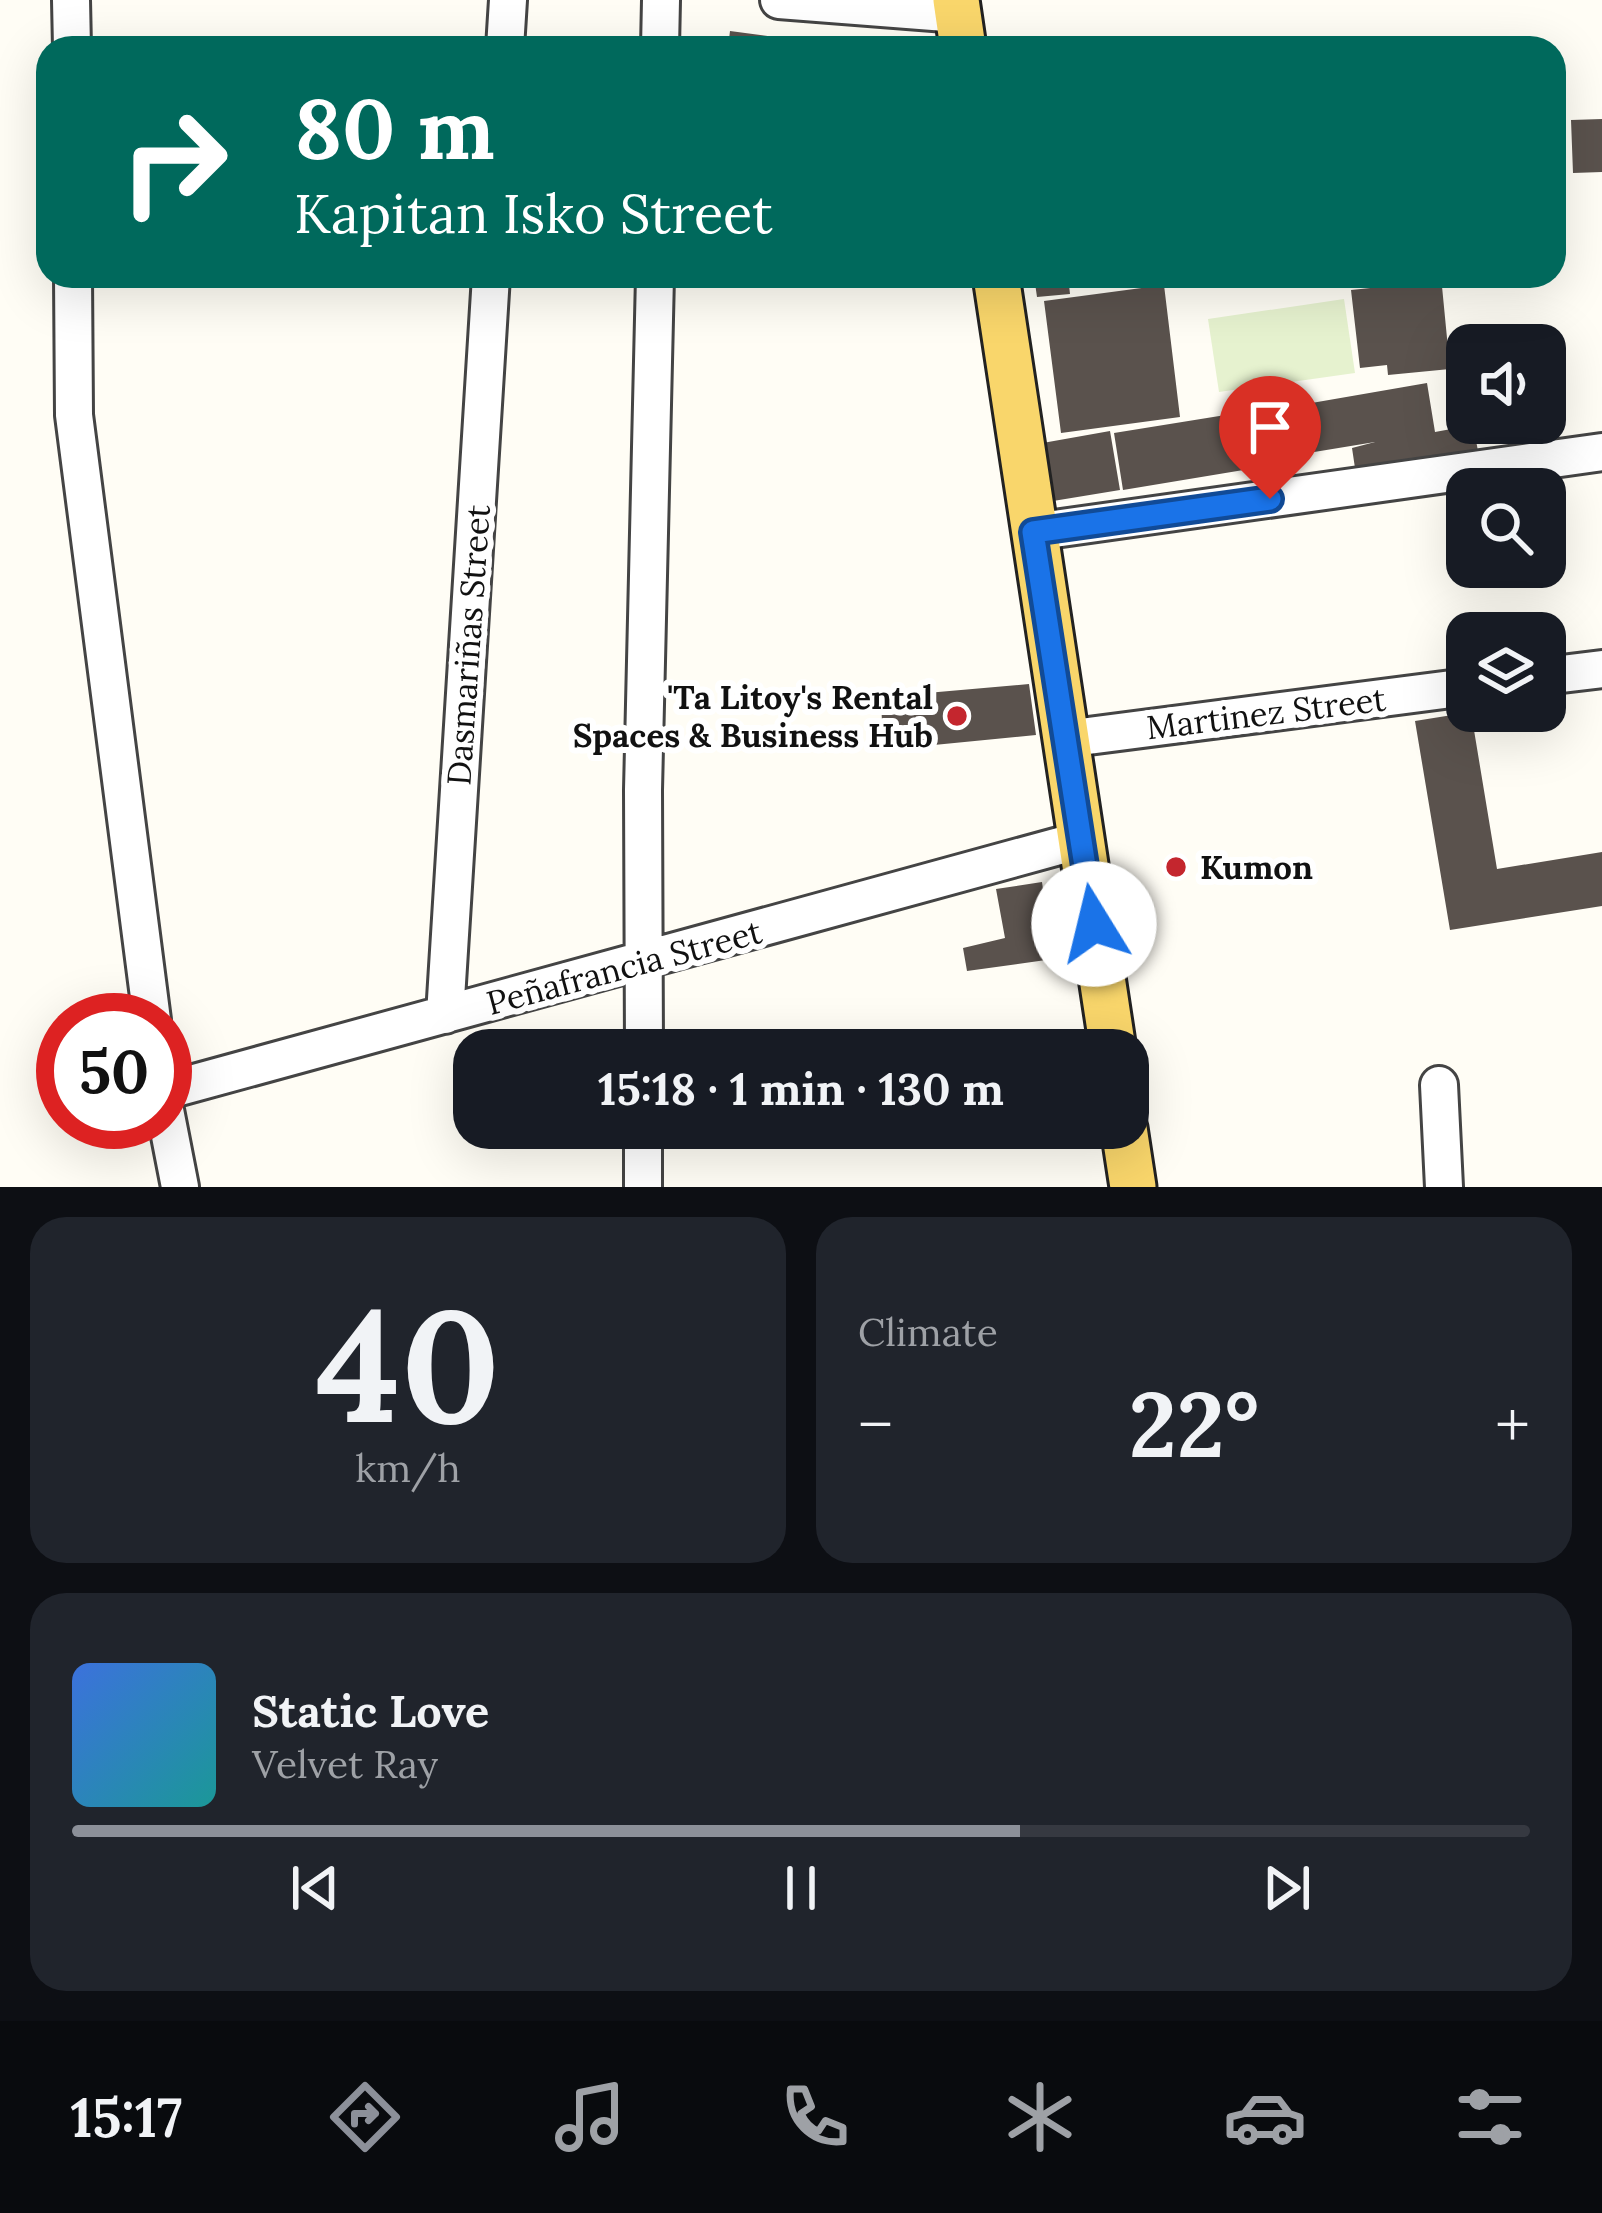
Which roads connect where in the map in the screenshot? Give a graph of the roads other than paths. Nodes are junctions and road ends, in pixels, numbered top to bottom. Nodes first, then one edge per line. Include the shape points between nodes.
1 (71, 0) edge
2 (508, 0) edge
3 (661, 0) edge
4 (779, 0) edge
5 (959, 20) edge
6 (72, 36) edge
7 (506, 36) edge
8 (660, 36) edge
9 (73, 288) edge
10 (490, 288) edge
11 (655, 288) edge
12 (998, 288) edge
13 (1602, 452) edge
14 (1033, 532) junction
15 (1602, 669) edge
16 (1566, 673) edge
17 (1446, 689) edge
18 (1065, 739) junction
19 (1081, 840) junction
20 (646, 964) junction
21 (149, 993) edge
22 (445, 1015) junction
23 (644, 1029) edge
24 (1110, 1029) edge
25 (192, 1084) edge
26 (1439, 1085) dead end
27 (173, 1149) edge
28 (644, 1149) edge
29 (1127, 1149) edge
30 (180, 1187) edge
31 (643, 1187) edge
32 (1133, 1187) edge
33 (1444, 1187) edge

1 - 6 street
2 - 7 street
3 - 8 street
4 - 5 street
9 - 21 street via 74,415
10 - 22 street, Dasmariñas Street
11 - 20 street
12 - 14 main road
13 - 14 street
14 - 18 main road
15 - 16 street
17 - 18 street, Martinez Street
18 - 19 main road
19 - 20 street, Peñafrancia Street
19 - 24 main road
20 - 22 street, Peñafrancia Street
20 - 23 street
22 - 25 street, Peñafrancia Street
26 - 33 street
27 - 30 street
28 - 31 street
29 - 32 main road

